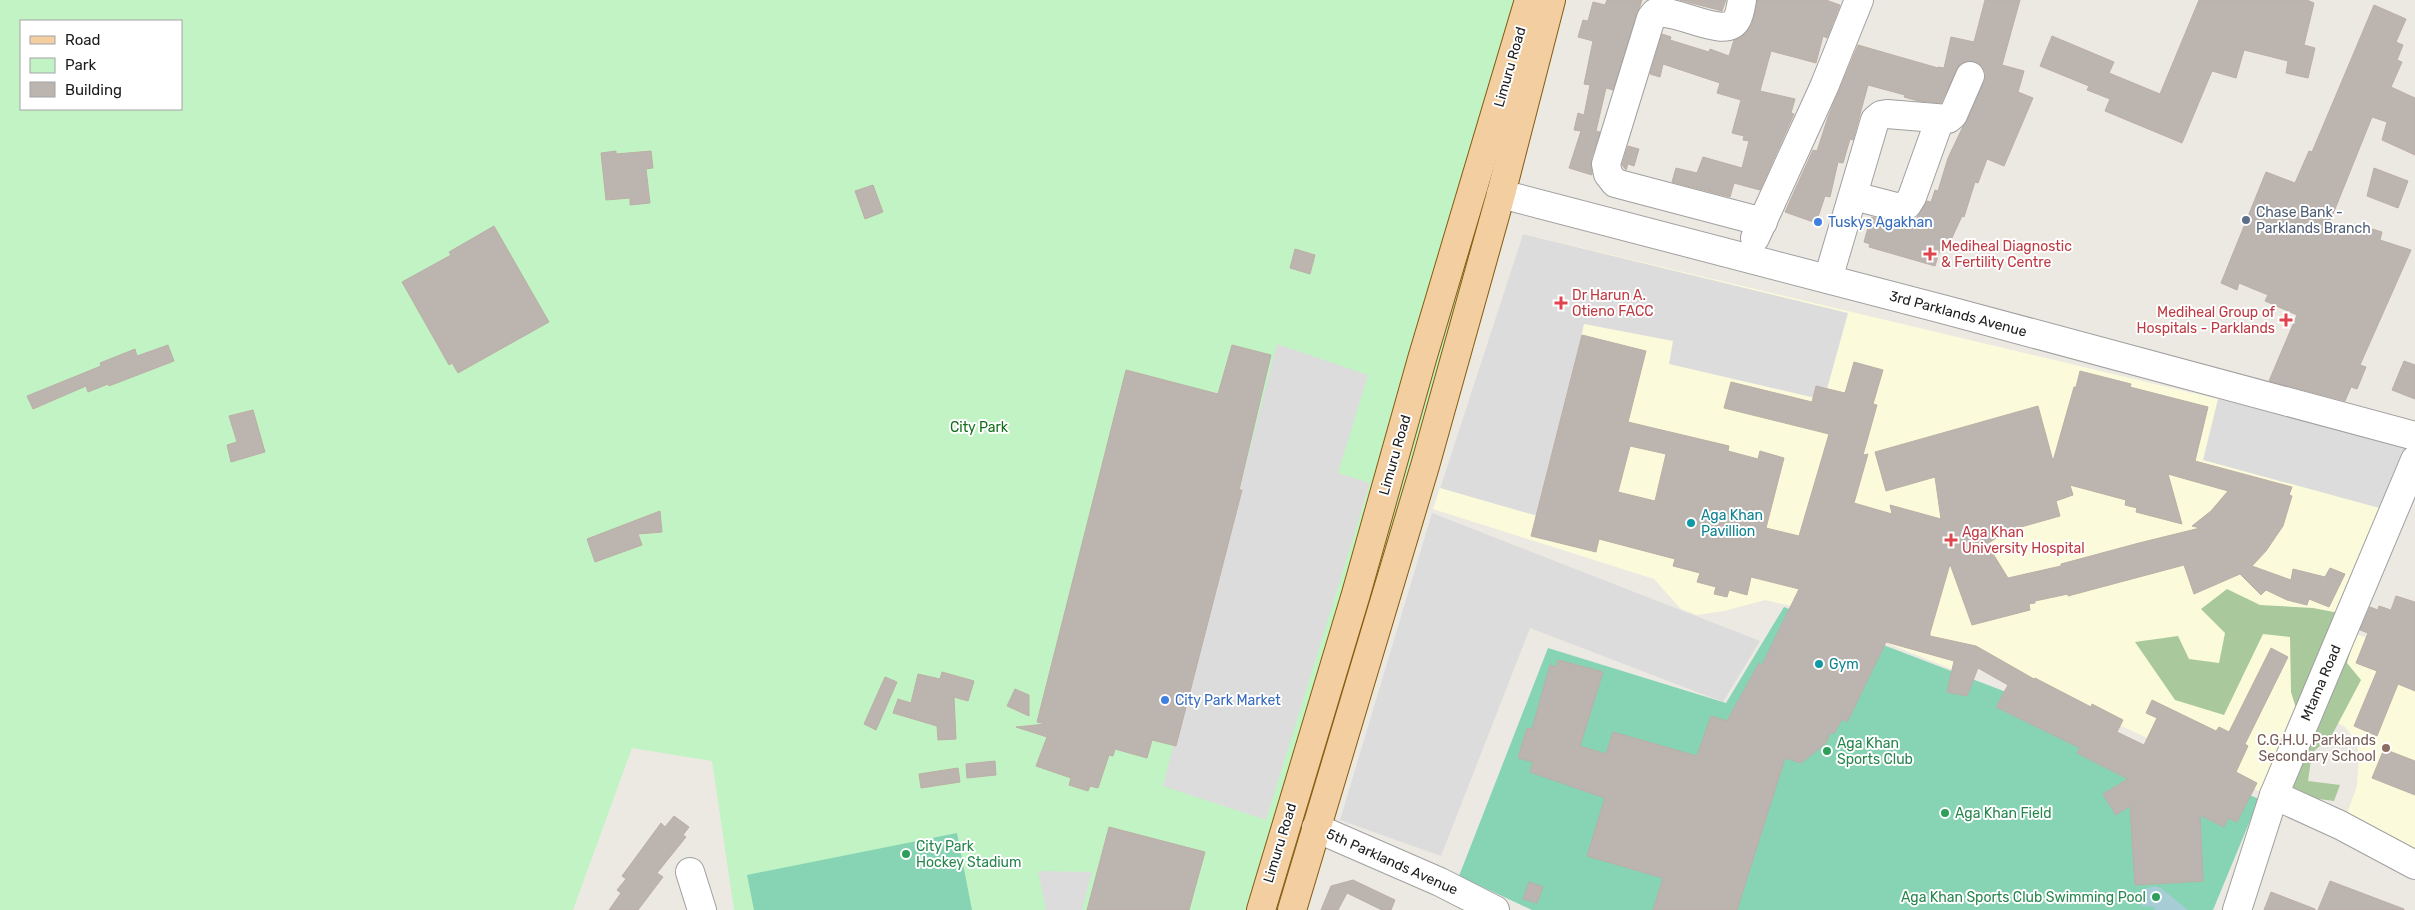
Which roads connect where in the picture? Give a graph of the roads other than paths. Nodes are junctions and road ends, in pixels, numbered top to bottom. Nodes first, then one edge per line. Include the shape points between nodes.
1 (1529, 0) edge
2 (1551, 0) edge
3 (1742, 0) edge
4 (1859, 0) edge
5 (1970, 76) dead end
6 (1940, 119) junction
7 (1475, 184) junction
8 (1501, 194) junction
9 (1854, 196) junction
10 (1763, 222) junction
11 (1745, 257) junction
12 (1828, 279) junction
13 (2415, 436) edge
14 (2415, 460) edge
15 (2274, 795) junction
16 (1316, 828) junction
17 (2415, 865) edge
18 (690, 872) dead end
19 (702, 910) edge
20 (1261, 910) edge
21 (1292, 910) edge
22 (1495, 910) edge
23 (2237, 910) edge

1 - 7 main road, Limuru Road
2 - 8 main road, Limuru Road
3 - 10 street via 1737,19 1726,27 1667,11 1655,13 1606,164 1614,183
4 - 10 street
5 - 6 street via 1953,115
6 - 9 street via 1887,114 1874,120
6 - 9 street via 1908,205 1900,208
7 - 8 main road
7 - 20 main road, Limuru Road
8 - 11 street, 3rd Parklands Avenue
8 - 16 main road, Limuru Road via 1425,466
9 - 12 street
10 - 11 street
11 - 12 street, 3rd Parklands Avenue
12 - 13 street, 3rd Parklands Avenue
14 - 15 street, Mtama Road
15 - 17 street
15 - 23 street, Mtama Road
16 - 21 main road, Limuru Road
16 - 22 street, 5th Parklands Avenue via 1440,882
18 - 19 street

